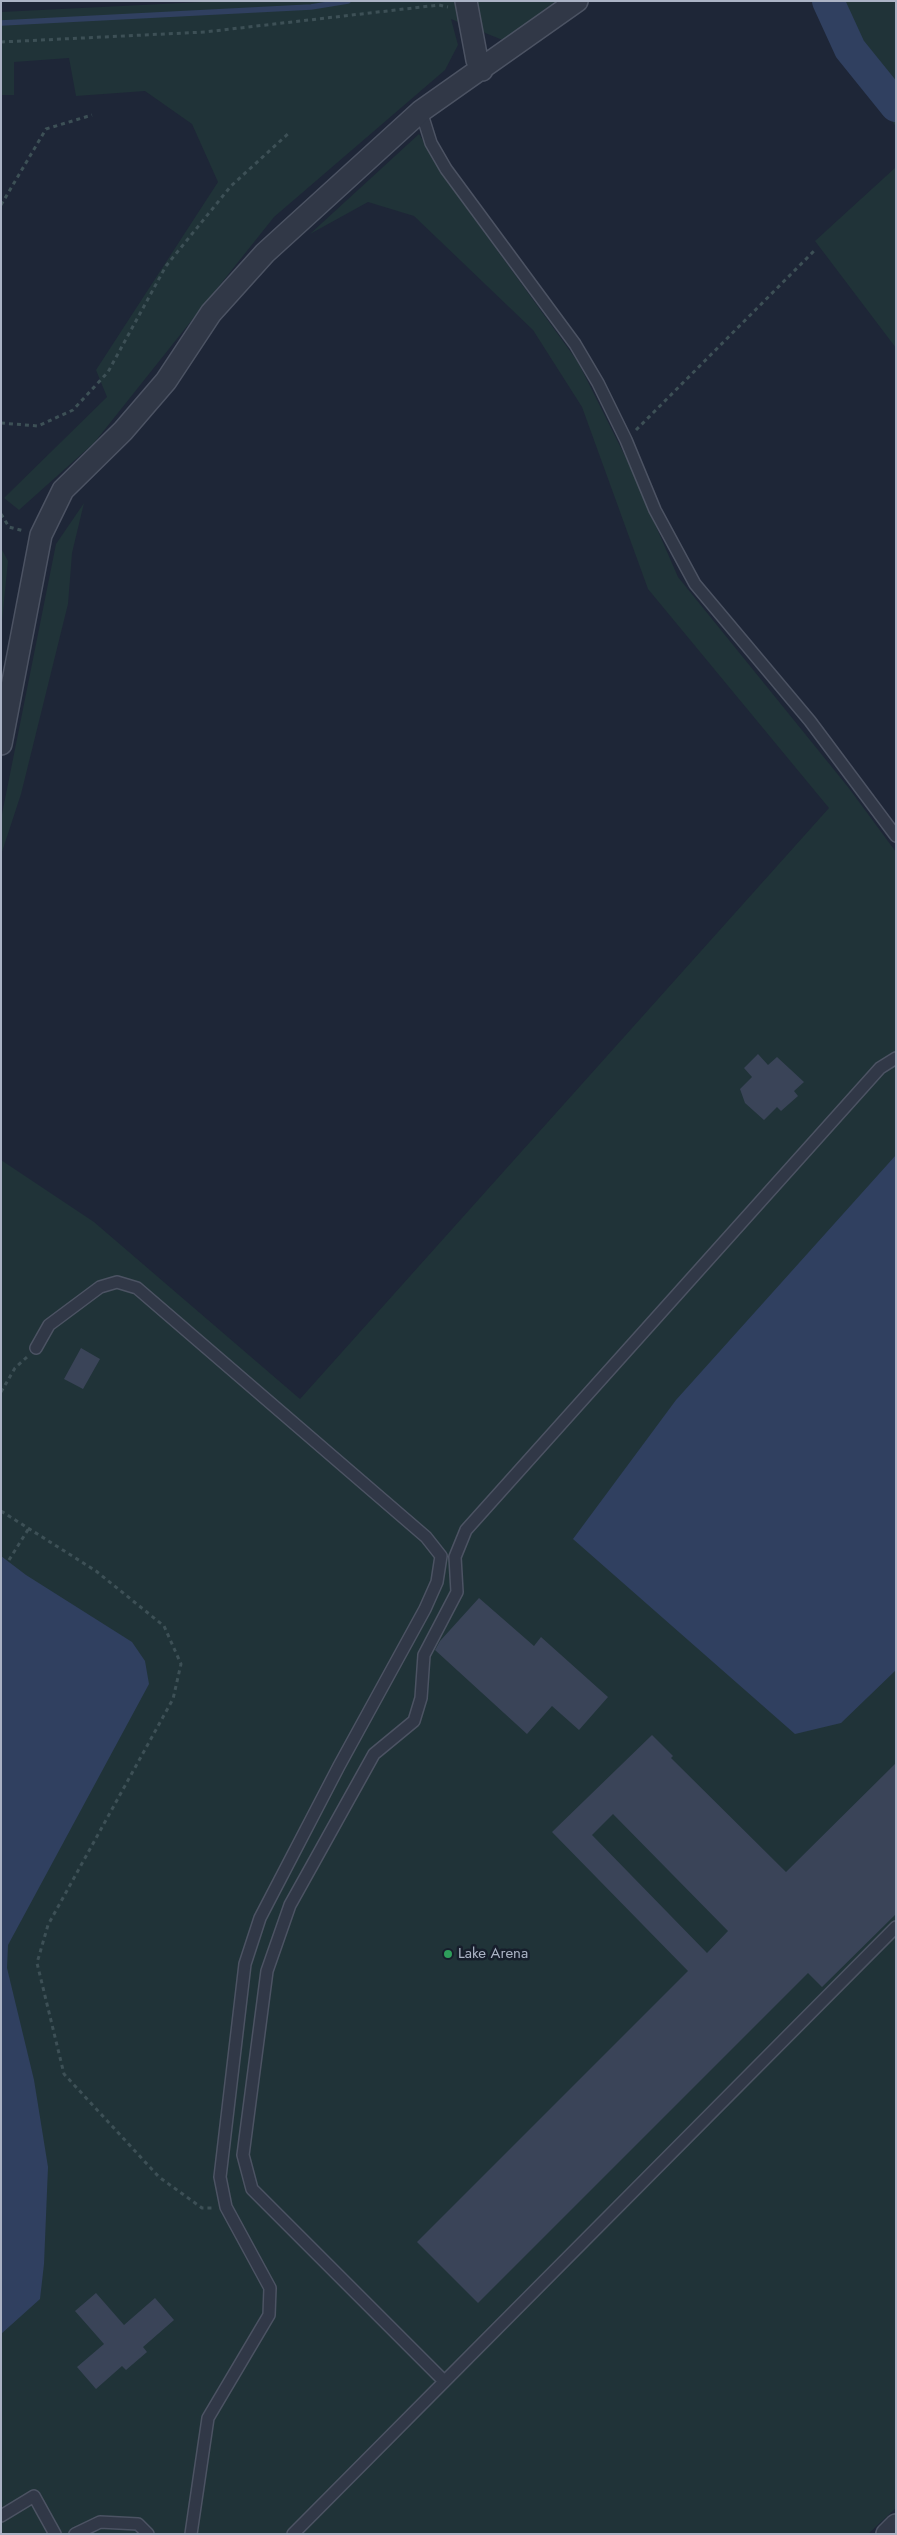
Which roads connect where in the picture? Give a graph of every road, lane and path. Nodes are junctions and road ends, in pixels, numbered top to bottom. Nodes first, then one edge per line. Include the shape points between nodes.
1 (577, 1) edge
2 (467, 7) edge
3 (1, 42) edge
4 (482, 70) junction
5 (421, 111) junction
6 (92, 115) dead end
7 (290, 132) dead end
8 (1, 205) edge
9 (815, 250) dead end
10 (1, 423) edge
11 (626, 440) junction
12 (1, 514) edge
13 (41, 535) junction
14 (1, 744) edge
15 (896, 836) edge
16 (896, 1058) edge
17 (36, 1348) joint
18 (1, 1392) edge
19 (1, 1510) edge
20 (29, 1528) junction
21 (9, 1560) dead end
22 (896, 1927) edge
23 (226, 2207) junction
24 (444, 2382) junction
25 (1, 2516) edge
26 (896, 2525) edge
27 (55, 2534) edge
28 (75, 2534) edge
29 (148, 2534) edge
30 (191, 2534) edge
31 (293, 2534) edge
32 (886, 2534) edge

1 - 4 street
2 - 3 path via 439,5 205,32
2 - 4 street via 477,60
4 - 5 street
5 - 11 lane via 431,143 446,169 575,344
5 - 13 street via 265,253 211,313 166,381 123,432 64,490
6 - 8 path via 46,128
7 - 10 path via 231,186 166,266 108,372 73,410 38,426
9 - 11 path
11 - 15 lane via 655,510 695,584 810,721
12 - 13 path via 9,527
13 - 14 street
16 - 24 lane via 880,1068 466,1530 455,1557 458,1592 424,1655 421,1698 414,1721 374,1754 290,1905 267,1972 243,2155 252,2189
17 - 18 path via 15,1368
17 - 23 lane via 49,1325 100,1287 117,1282 137,1288 426,1537 441,1556 437,1582 425,1609 260,1918 245,1964 233,2059 220,2177
19 - 20 path
20 - 21 path
20 - 23 path via 96,1571 164,1626 180,1664 173,1699 48,1924 37,1963 64,2074 159,2177 202,2208
22 - 24 lane
23 - 30 lane via 270,2288 269,2314 208,2418
24 - 31 lane
25 - 27 lane via 34,2496
26 - 32 street
28 - 29 lane via 100,2522 138,2524

